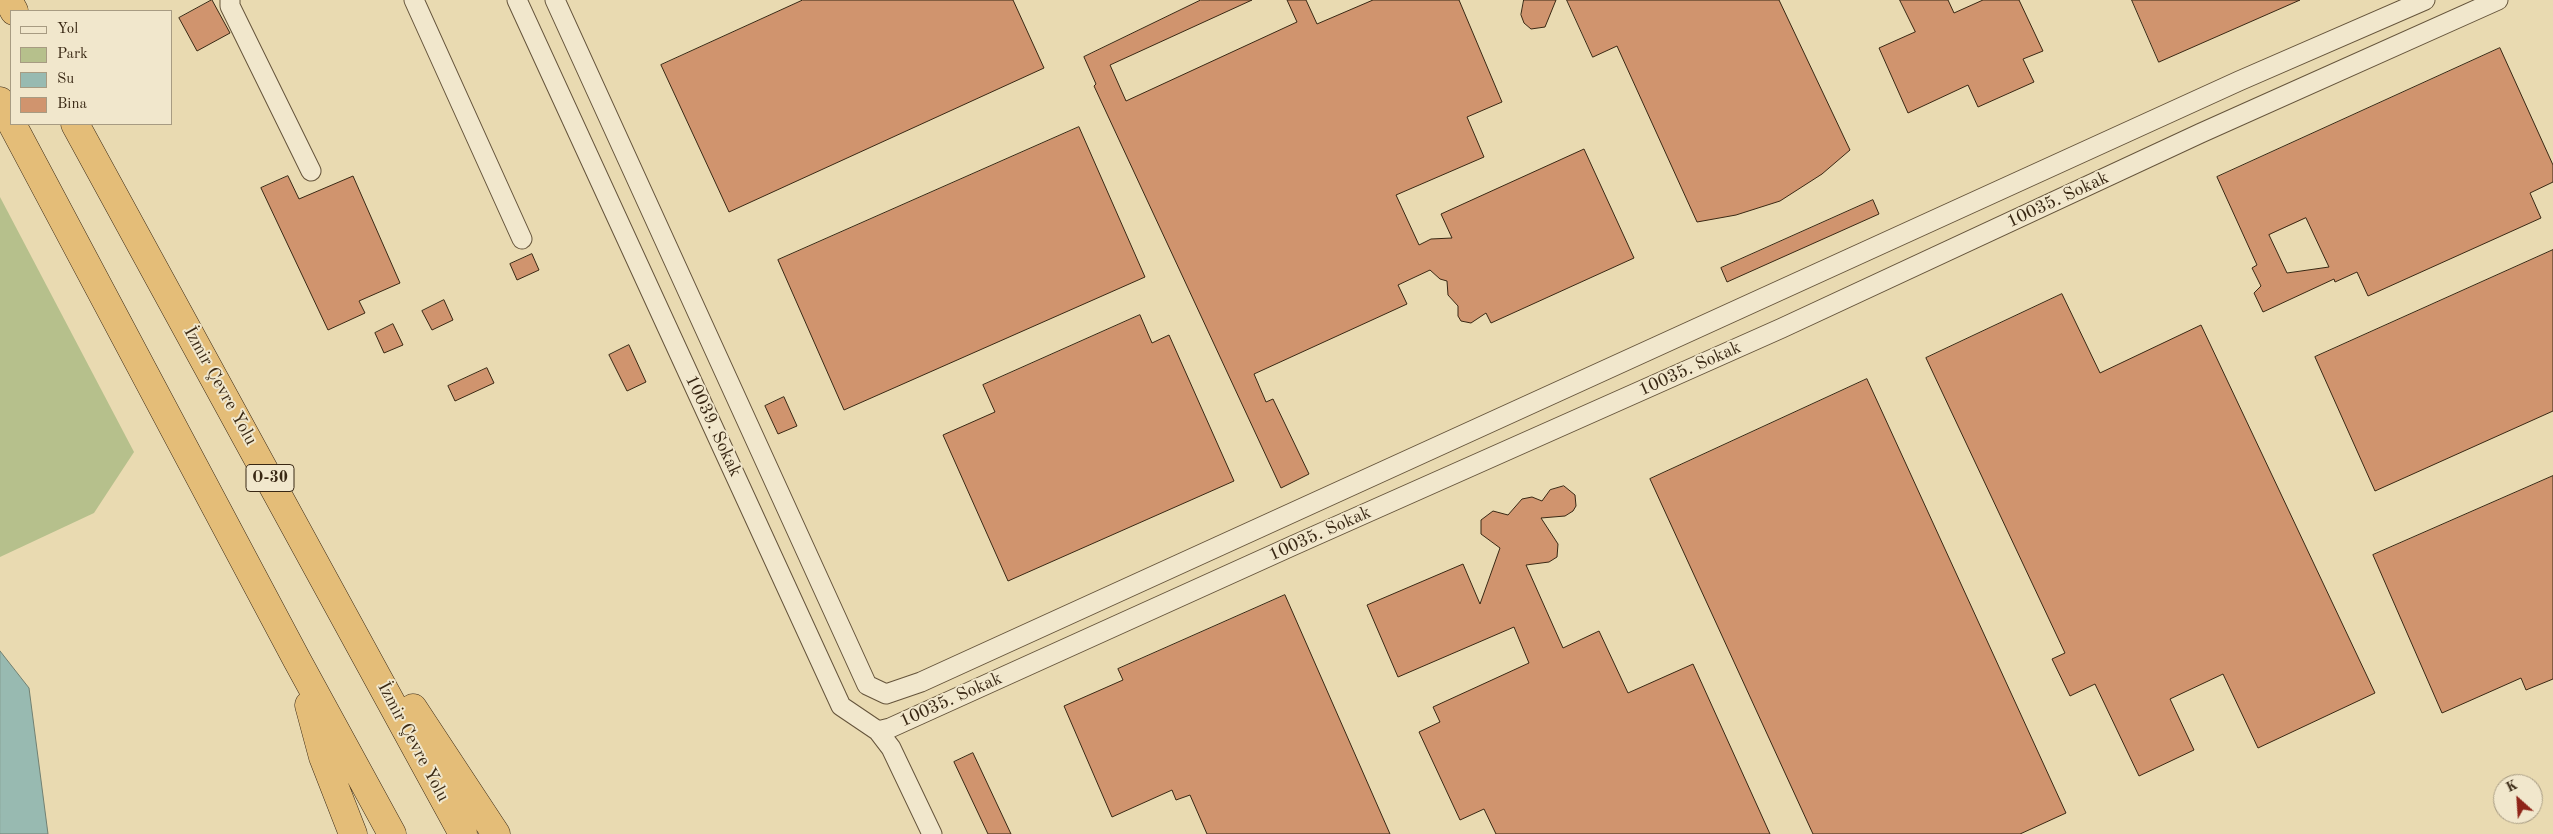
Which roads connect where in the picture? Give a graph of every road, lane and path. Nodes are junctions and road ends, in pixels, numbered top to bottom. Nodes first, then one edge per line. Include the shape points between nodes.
1 (230, 0) edge
2 (414, 0) edge
3 (517, 0) edge
4 (555, 0) edge
5 (2425, 0) edge
6 (2498, 0) edge
7 (0, 101) edge
8 (10, 119) edge
9 (13, 125) edge
10 (76, 125) edge
11 (311, 171) dead end
12 (522, 239) dead end
13 (313, 557) junction
14 (296, 660) junction
15 (867, 685) joint
16 (878, 730) junction
17 (353, 834) edge
18 (392, 834) edge
19 (463, 834) edge
20 (496, 834) edge
21 (932, 834) edge

1 - 11 street via 230,6
2 - 12 street
3 - 16 street, 10039. Sokak via 841,706
4 - 15 street, 10039. Sokak
5 - 15 street, 10035. Sokak via 2239,81 921,682 886,694
6 - 16 street, 10035. Sokak via 1782,328 899,724
7 - 8 highway
9 - 14 highway
10 - 13 highway, İzmir Çevre Yolu / O-30
13 - 19 highway, İzmir Çevre Yolu / O-30
13 - 20 highway
14 - 17 highway via 323,757
14 - 18 highway
16 - 21 street, 10039. Sokak via 892,748

